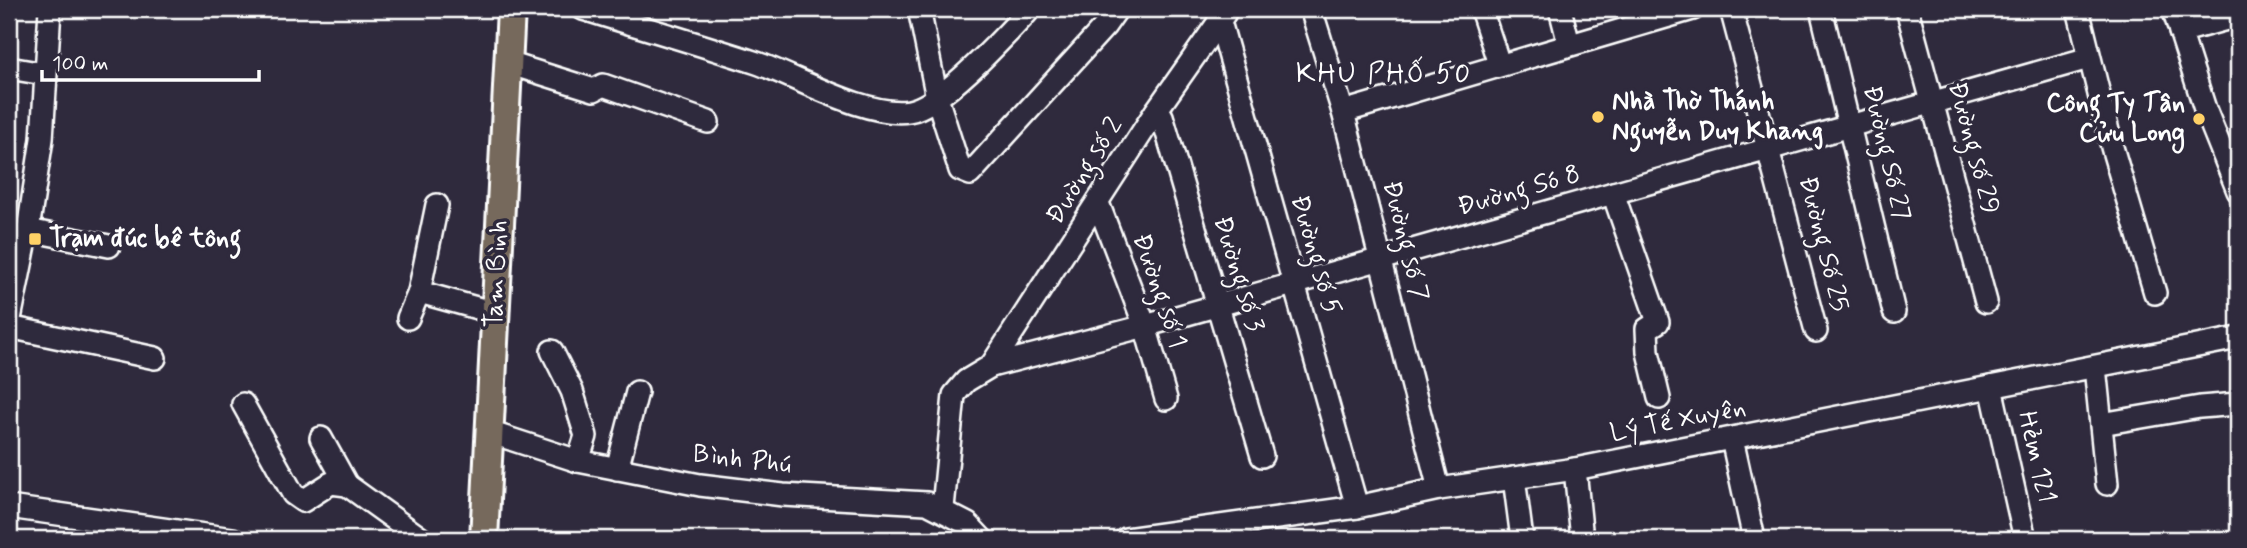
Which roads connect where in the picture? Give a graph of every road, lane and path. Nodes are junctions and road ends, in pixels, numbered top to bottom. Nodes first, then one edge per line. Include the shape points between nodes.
1 (50, 9) edge
2 (511, 9) edge
3 (583, 9) edge
4 (919, 9) edge
5 (1030, 9) edge
6 (1117, 9) edge
7 (1311, 9) edge
8 (1481, 9) edge
9 (1560, 9) edge
10 (1693, 9) edge
11 (1731, 9) edge
12 (1821, 9) edge
13 (1907, 9) edge
14 (2078, 9) edge
15 (2173, 9) edge
16 (1224, 13) edge
17 (2238, 16) edge
18 (2180, 32) junction
19 (1569, 44) junction
20 (2089, 58) junction
21 (508, 62) junction
22 (1499, 64) junction
23 (9, 68) edge
24 (44, 74) junction
25 (937, 98) junction
26 (1931, 103) junction
27 (1156, 111) junction
28 (1343, 111) junction
29 (708, 122) dead end
30 (1851, 125) junction
31 (1769, 149) junction
32 (2238, 191) edge
33 (1613, 193) junction
34 (1098, 203) junction
35 (437, 205) dead end
36 (28, 230) junction
37 (109, 246) dead end
38 (1381, 259) junction
39 (14, 265) edge
40 (1294, 284) junction
41 (419, 292) junction
42 (2155, 293) dead end
43 (1986, 302) dead end
44 (1218, 305) junction
45 (1894, 312) dead end
46 (495, 313) junction
47 (408, 318) dead end
48 (9, 326) edge
49 (1145, 326) junction
50 (1816, 331) dead end
51 (2238, 338) edge
52 (552, 351) dead end
53 (155, 358) dead end
54 (991, 366) junction
55 (2095, 367) junction
56 (1991, 387) junction
57 (637, 391) dead end
58 (1659, 398) dead end
59 (1166, 399) dead end
60 (243, 404) dead end
61 (2238, 404) edge
62 (2101, 424) junction
63 (489, 432) junction
64 (321, 439) dead end
65 (1732, 439) junction
66 (1262, 456) dead end
67 (578, 461) junction
68 (617, 469) junction
69 (1575, 469) junction
70 (1514, 478) junction
71 (2107, 484) dead end
72 (347, 485) junction
73 (1440, 489) junction
74 (1357, 507) junction
75 (9, 508) edge
76 (943, 508) junction
77 (233, 539) edge
78 (422, 539) edge
79 (484, 539) edge
80 (982, 539) edge
81 (1126, 539) edge
82 (1522, 539) edge
83 (1582, 539) edge
84 (1754, 539) edge
85 (2025, 539) edge

1 - 24 street
2 - 21 main road, Tam Bình
3 - 25 street via 759,64 883,111 910,111
4 - 25 street
5 - 25 street
6 - 25 street via 970,174 960,170
7 - 28 street, Đường số 7
8 - 22 street
9 - 19 street
10 - 19 street
11 - 31 street, Đường Số 25
12 - 30 street, Đường Số 27
13 - 26 street, Đường số 29
14 - 20 street
15 - 18 street
16 - 27 street, Đường số 2
16 - 40 street, Đường số 5
17 - 18 street
18 - 32 street
19 - 22 street
20 - 26 street, Đường Só 8
20 - 42 street
21 - 29 street via 594,90 603,85
21 - 46 main road, Tam Bình
22 - 28 street
23 - 24 street
24 - 36 street via 42,139
26 - 30 street, Đường Só 8
26 - 43 street, Đường số 29
27 - 34 street, Đường số 2
27 - 44 street, Đường số 3 via 1162,116
28 - 38 street, Đường số 7
30 - 31 street, Đường Só 8
30 - 45 street, Đường Số 27
31 - 33 street, Đường Só 8
31 - 50 street, Đường Số 25
33 - 38 street, Đường Só 8
33 - 58 street via 1658,322 1647,329
34 - 49 street, Đường số 1
34 - 54 street, Đường số 2
35 - 41 street
36 - 37 street
36 - 39 street
38 - 40 street, Đường Só 8
38 - 73 street, Đường số 7
39 - 48 street
40 - 44 street, Đường Só 8
40 - 74 street, Đường số 5
41 - 46 street
41 - 47 street
44 - 49 street, Đường Só 8
44 - 66 street, Đường số 3
46 - 63 main road, Tam Bình
48 - 53 street
49 - 54 street, Đường Só 8
49 - 59 street, Đường số 1
51 - 55 street, Lý Tế Xuyên
52 - 67 street via 572,391 586,436
54 - 76 street, Đường Só 8 via 966,381 954,395
55 - 56 street, Lý Tế Xuyên
55 - 62 street
56 - 65 street, Lý Tế Xuyên
56 - 85 street, Hẻm 121
57 - 68 street
60 - 72 street via 293,494 303,501 331,482
61 - 62 street
62 - 71 street
63 - 67 street, Bình Phú
63 - 79 main road, Tam Bình
64 - 72 street
65 - 69 street, Lý Tế Xuyên
65 - 84 street
67 - 68 street, Bình Phú
68 - 76 street, Bình Phú via 783,495 927,503
69 - 70 street, Lý Tế Xuyên
69 - 83 street
70 - 73 street, Lý Tế Xuyên
70 - 82 street
72 - 78 street
73 - 74 street, Lý Tế Xuyên
74 - 81 street, Lý Tế Xuyên
75 - 77 street
76 - 80 street, Bình Phú

